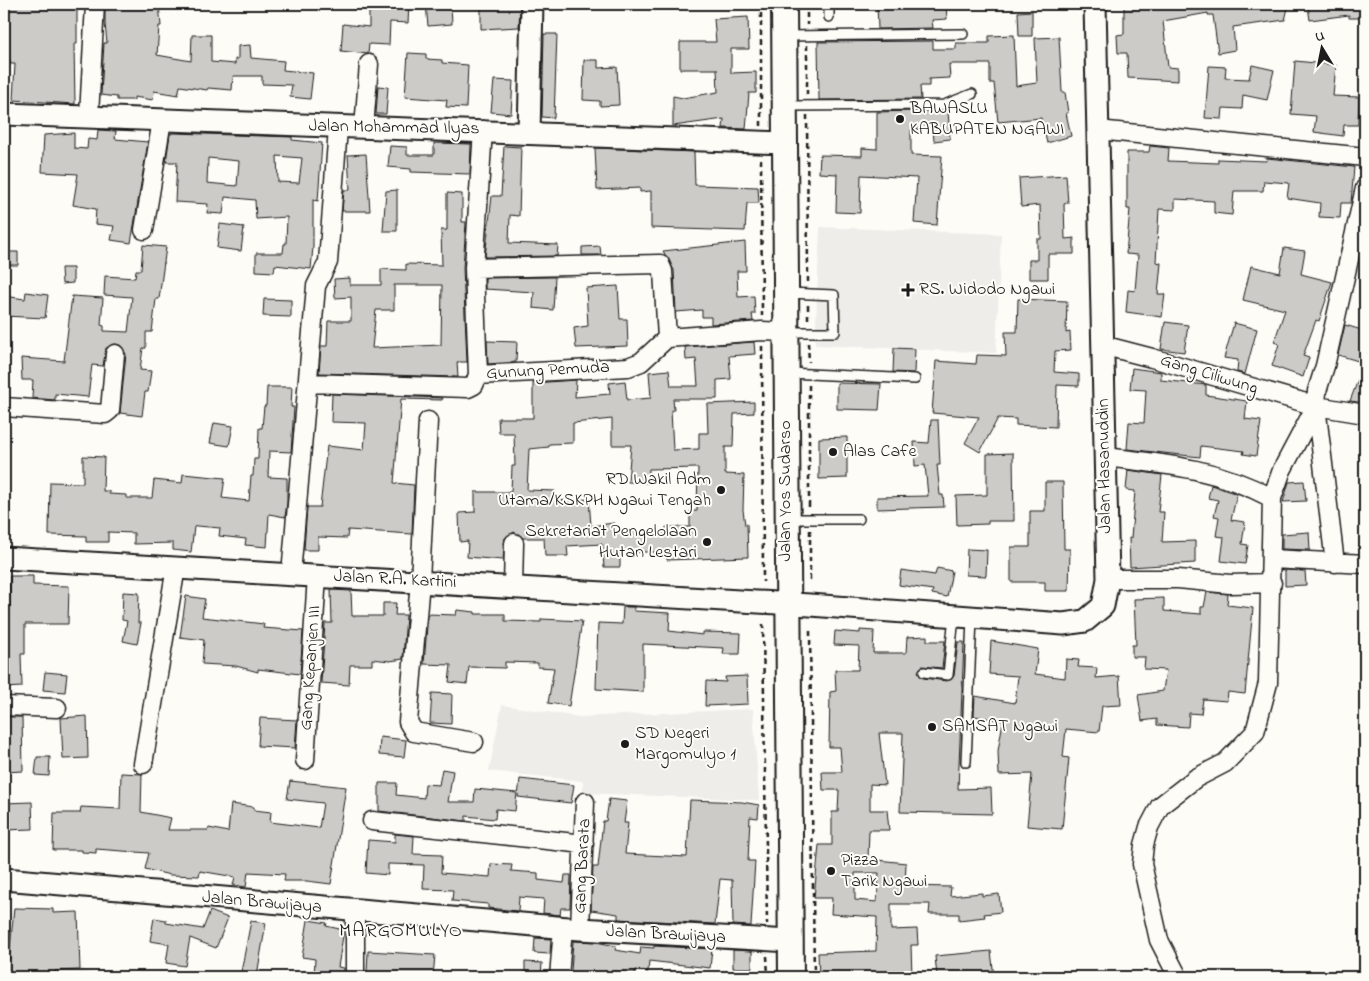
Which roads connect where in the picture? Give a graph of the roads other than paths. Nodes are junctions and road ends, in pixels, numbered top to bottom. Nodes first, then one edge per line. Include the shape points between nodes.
1 (94, 4) edge
2 (532, 4) edge
3 (784, 4) edge
4 (829, 4) edge
5 (1095, 4) edge
6 (829, 17) dead end
7 (963, 34) dead end
8 (784, 36) junction
9 (369, 64) dead end
10 (972, 94) dead end
11 (784, 106) junction
12 (4, 114) edge
13 (89, 116) junction
14 (162, 120) junction
15 (338, 128) junction
16 (364, 128) junction
17 (483, 130) junction
18 (1098, 130) junction
19 (529, 133) junction
20 (784, 143) junction
21 (1365, 157) edge
22 (1365, 188) edge
23 (144, 230) dead end
24 (474, 268) junction
25 (785, 293) junction
26 (785, 332) junction
27 (668, 338) junction
28 (1102, 345) junction
29 (115, 354) dead end
30 (785, 373) junction
31 (478, 375) junction
32 (915, 378) dead end
33 (308, 383) junction
34 (1316, 406) junction
35 (4, 407) edge
36 (1365, 414) edge
37 (428, 421) dead end
38 (1105, 458) junction
39 (1272, 498) junction
40 (786, 519) junction
41 (859, 519) dead end
42 (514, 542) dead end
43 (4, 558) edge
44 (1272, 559) junction
45 (1335, 563) junction
46 (1365, 564) edge
47 (176, 567) junction
48 (291, 574) junction
49 (317, 576) junction
50 (1108, 579) junction
51 (420, 581) junction
52 (1272, 583) junction
53 (513, 587) junction
54 (786, 604) junction
55 (963, 617) junction
56 (924, 672) dead end
57 (4, 706) edge
58 (57, 708) dead end
59 (474, 742) dead end
60 (305, 760) dead end
61 (966, 762) dead end
62 (143, 764) dead end
63 (585, 802) dead end
64 (372, 821) dead end
65 (584, 844) junction
66 (4, 879) edge
67 (355, 911) junction
68 (571, 929) junction
69 (790, 941) junction
70 (355, 977) edge
71 (559, 977) edge
72 (791, 977) edge
73 (1178, 977) edge

1 - 13 street
2 - 19 street
3 - 8 main road, Jalan Yos Sudarso
4 - 6 lane
5 - 18 street, Jalan Hasanuddin
7 - 8 lane
8 - 11 main road, Jalan Yos Sudarso
9 - 16 street
10 - 11 lane via 944,105
11 - 20 main road, Jalan Yos Sudarso
12 - 13 street, Jalan Mohammad Ilyas
13 - 14 street, Jalan Mohammad Ilyas
14 - 15 street, Jalan Mohammad Ilyas
14 - 23 street
15 - 16 street, Jalan Mohammad Ilyas
15 - 33 street via 328,262 316,286
16 - 17 street, Jalan Mohammad Ilyas
17 - 19 street, Jalan Mohammad Ilyas
17 - 24 street
18 - 21 street
18 - 28 street, Jalan Hasanuddin
19 - 20 street, Jalan Mohammad Ilyas
20 - 25 main road, Jalan Yos Sudarso
22 - 34 street
24 - 27 street via 660,264
24 - 31 street
25 - 26 main road, Jalan Yos Sudarso
25 - 26 lane via 834,295 834,332
26 - 27 street
26 - 30 main road, Jalan Yos Sudarso
27 - 31 street, Gunung Pemuda via 641,362 628,368
28 - 34 street, Gang Ciliwung
28 - 38 street, Jalan Hasanuddin
29 - 35 street via 110,410 105,414
30 - 32 lane
30 - 40 main road, Jalan Yos Sudarso
31 - 33 street, Gunung Pemuda via 474,386 468,388
33 - 48 street
34 - 36 street, Gang Ciliwung
34 - 39 street via 1282,470
34 - 45 street
37 - 51 street
38 - 39 street via 1183,466 1245,484
38 - 50 street, Jalan Hasanuddin
39 - 44 street
40 - 41 lane
40 - 54 main road, Jalan Yos Sudarso
42 - 53 street
43 - 47 street, Jalan R.A. Kartini
44 - 45 street
44 - 52 street
45 - 46 street
47 - 48 street, Jalan R.A. Kartini
47 - 62 street
48 - 49 street, Jalan R.A. Kartini
49 - 51 street, Jalan R.A. Kartini
49 - 60 street, Gang Kepanjen III
50 - 52 street
50 - 55 street, Jalan Hasanuddin via 1103,606 1084,621 1063,624
51 - 53 street, Jalan R.A. Kartini
51 - 59 street via 408,722 414,732
52 - 73 street via 1268,683 1255,732 1225,763 1196,778 1160,806 1148,827 1142,864 1159,940
53 - 54 street, Jalan R.A. Kartini
54 - 55 street, Jalan Hasanuddin
54 - 69 main road, Jalan Yos Sudarso
55 - 56 lane via 948,675
55 - 61 lane
57 - 58 street
63 - 65 street, Gang Barata
64 - 65 street
65 - 68 street, Gang Barata
66 - 67 street, Jalan Brawijaya
67 - 68 street, Jalan Brawijaya
67 - 70 street
68 - 69 street, Jalan Brawijaya
68 - 71 street, Gang Barata
69 - 72 main road, Jalan Yos Sudarso

